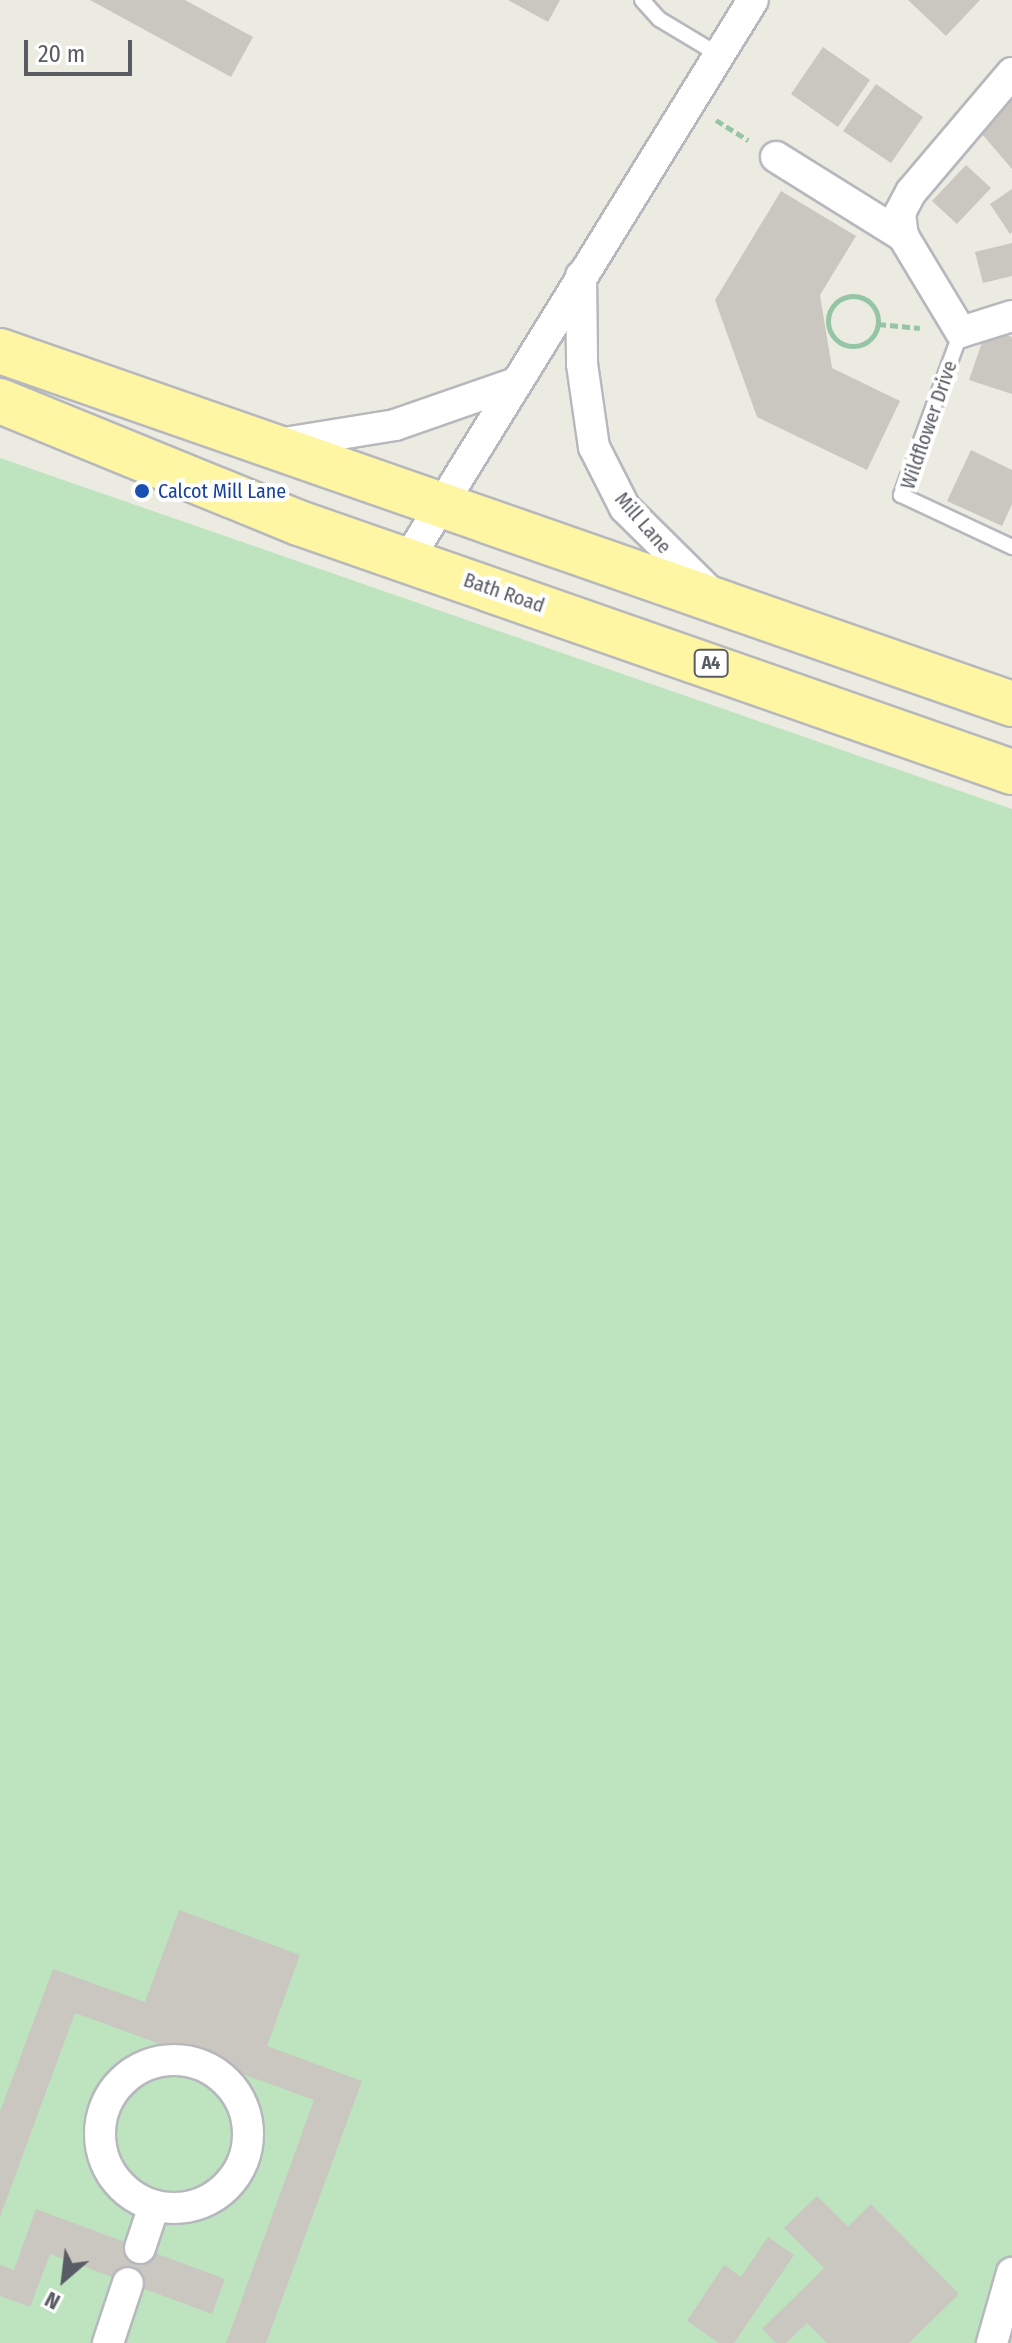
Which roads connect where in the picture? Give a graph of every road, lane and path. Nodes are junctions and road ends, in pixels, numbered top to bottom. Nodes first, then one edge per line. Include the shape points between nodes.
1 (642, 0) edge
2 (753, 0) edge
3 (719, 55) junction
4 (1012, 73) edge
5 (688, 104) junction
6 (776, 157) joint
7 (903, 236) junction
8 (581, 276) junction
9 (1012, 316) edge
10 (961, 332) junction
11 (855, 346) joint
12 (0, 351) edge
13 (513, 384) junction
14 (0, 401) edge
15 (264, 446) junction
16 (438, 506) junction
17 (1012, 547) edge
18 (407, 561) junction
19 (727, 607) junction
20 (1012, 704) edge
21 (1012, 772) edge
22 (154, 2206) junction
23 (140, 2248) dead end
24 (1012, 2273) edge
25 (128, 2283) dead end
26 (108, 2343) edge
27 (992, 2343) edge

1 - 3 lane via 659,19
2 - 3 street
3 - 5 street
4 - 7 street via 911,192 900,213
5 - 6 path
5 - 8 street
6 - 7 street
7 - 10 street
8 - 13 street
8 - 19 street, Mill Lane via 587,422 608,481 651,537
9 - 10 street
10 - 17 lane, Wildflower Drive via 901,495
11 - 11 path via 870,339 877,316 870,302 847,296 829,311 829,327 838,341
12 - 15 main road
13 - 15 street via 395,425
13 - 16 street
14 - 18 main road, Bath Road / A4 via 299,523
15 - 16 main road
16 - 18 street
16 - 19 main road
18 - 21 main road, Bath Road / A4
19 - 20 main road
22 - 22 street via 133,2196 104,2158 104,2111 132,2073 165,2062 201,2065 239,2097 247,2121 244,2157 225,2189 204,2203 179,2209
22 - 23 street
24 - 27 street
25 - 26 street

